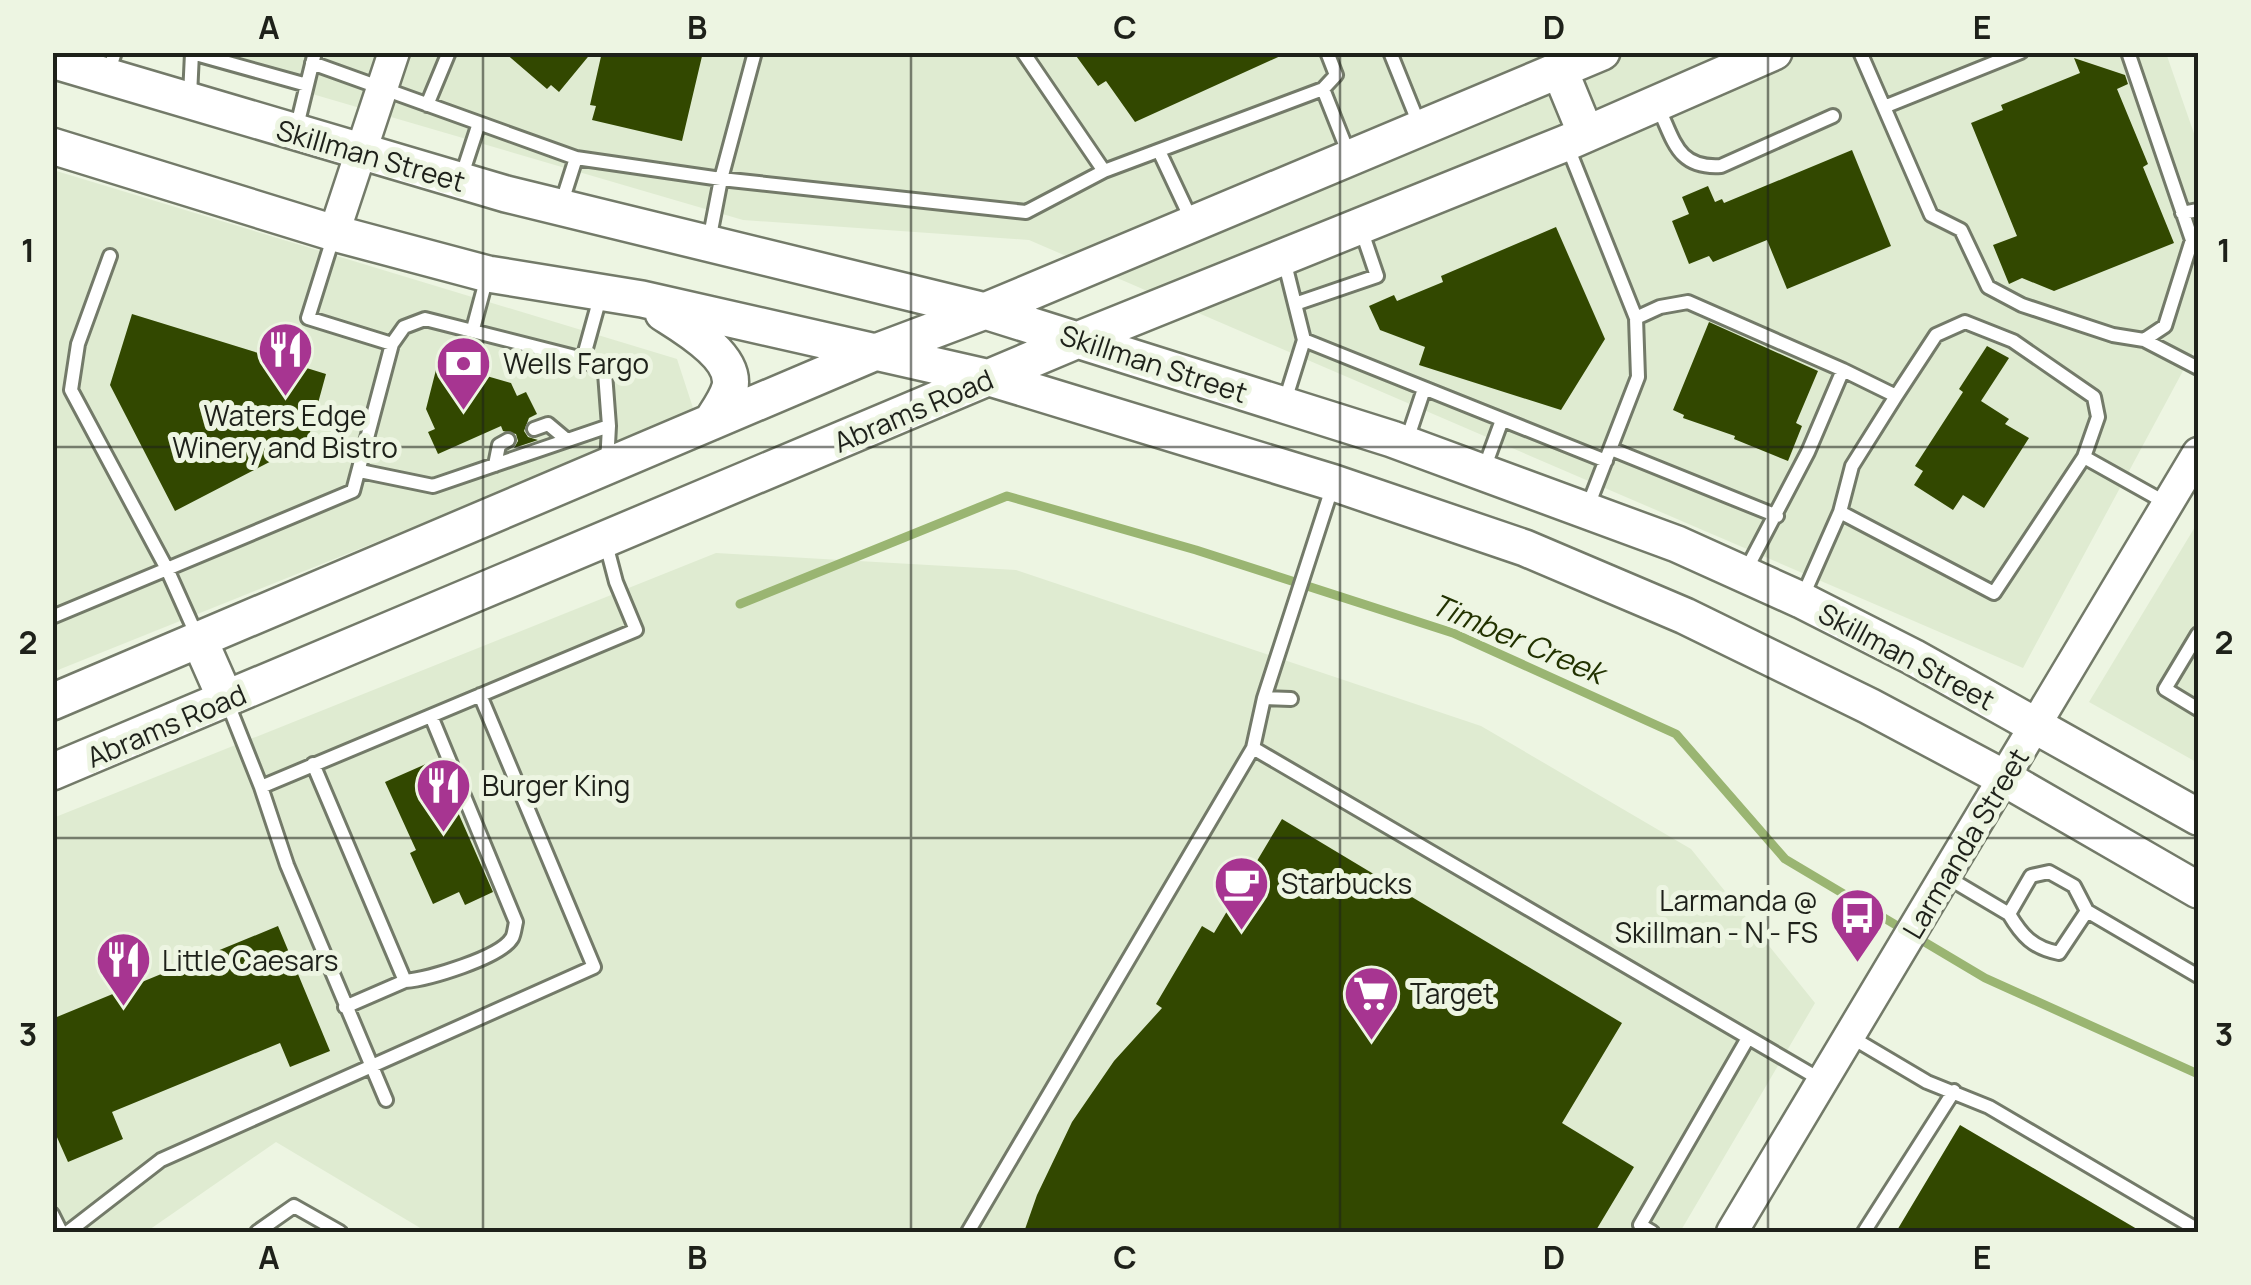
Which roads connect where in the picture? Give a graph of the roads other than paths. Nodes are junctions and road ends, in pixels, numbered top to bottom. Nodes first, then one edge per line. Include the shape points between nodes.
1 (394, 52) edge
2 (449, 52) edge
3 (755, 52) edge
4 (1023, 52) edge
5 (1327, 52) edge
6 (1390, 52) edge
7 (1602, 52) edge
8 (1774, 52) edge
9 (1860, 52) edge
10 (2021, 52) edge
11 (2128, 52) edge
12 (192, 53) edge
13 (314, 58) edge
14 (52, 60) edge
15 (1556, 62) edge
16 (111, 64) edge
17 (307, 86) junction
18 (381, 87) junction
19 (1323, 89) junction
20 (190, 101) junction
21 (1656, 103) junction
22 (428, 105) junction
23 (1884, 106) junction
24 (1833, 116) dead end
25 (479, 124) junction
26 (1421, 128) junction
27 (295, 132) junction
28 (1576, 138) junction
29 (52, 146) edge
30 (1159, 151) junction
31 (360, 152) junction
32 (1350, 157) junction
33 (576, 158) junction
34 (1104, 171) junction
35 (721, 179) junction
36 (460, 180) junction
37 (560, 207) junction
38 (2198, 210) edge
39 (2182, 214) junction
40 (1192, 222) junction
41 (1360, 226) junction
42 (334, 233) junction
43 (708, 243) junction
44 (110, 256) dead end
45 (1283, 257) junction
46 (488, 274) junction
47 (602, 292) junction
48 (642, 298) junction
49 (1295, 304) junction
50 (985, 311) junction
51 (1636, 318) junction
52 (473, 329) junction
53 (1080, 339) junction
54 (1304, 340) junction
55 (2144, 340) junction
56 (392, 344) junction
57 (876, 352) junction
58 (582, 359) junction
59 (2198, 368) edge
60 (1843, 370) junction
61 (990, 378) junction
62 (1424, 389) junction
63 (1896, 396) junction
64 (1284, 404) junction
65 (1502, 420) junction
66 (711, 422) junction
67 (609, 426) junction
68 (534, 430) dead end
69 (508, 440) dead end
70 (567, 440) junction
71 (1406, 444) junction
72 (2198, 453) edge
73 (1608, 455) junction
74 (2084, 457) junction
75 (495, 466) junction
76 (607, 466) junction
77 (360, 471) junction
78 (1483, 472) junction
79 (1334, 483) junction
80 (2168, 504) junction
81 (1586, 511) junction
82 (1840, 512) junction
83 (1777, 516) junction
84 (604, 539) junction
85 (167, 569) junction
86 (1744, 574) junction
87 (1801, 600) junction
88 (52, 617) edge
89 (2198, 634) edge
90 (199, 639) junction
91 (480, 696) junction
92 (1264, 698) junction
93 (226, 700) junction
94 (1291, 700) dead end
95 (52, 702) edge
96 (2198, 709) edge
97 (431, 716) junction
98 (2036, 726) junction
99 (1254, 748) junction
100 (313, 764) junction
101 (52, 772) edge
102 (2004, 778) junction
103 (261, 787) junction
104 (2198, 817) edge
105 (1948, 869) junction
106 (2198, 890) edge
107 (2087, 911) junction
108 (2008, 914) junction
109 (2198, 976) edge
110 (406, 981) junction
111 (345, 1007) junction
112 (1849, 1035) junction
113 (1748, 1038) junction
114 (372, 1066) junction
115 (1821, 1080) junction
116 (1954, 1091) junction
117 (386, 1100) dead end
118 (52, 1214) edge
119 (1642, 1230) edge
120 (2198, 1230) edge
121 (64, 1232) edge
122 (257, 1232) edge
123 (340, 1232) edge
124 (968, 1232) edge
125 (1732, 1232) edge
126 (1864, 1232) edge

1 - 18 street
2 - 22 lane
3 - 35 lane
4 - 34 lane
5 - 19 lane via 1336,75
6 - 26 lane
7 - 15 main road
8 - 21 main road, Abrams Road
9 - 23 lane
10 - 23 lane
11 - 39 lane
12 - 17 lane
12 - 20 lane
13 - 17 lane
13 - 18 lane
14 - 16 main road, Skillman Street
15 - 26 main road
15 - 28 main road
16 - 20 main road, Skillman Street
17 - 27 lane
18 - 22 lane
18 - 31 street
19 - 30 lane
19 - 32 lane
20 - 27 main road, Skillman Street
21 - 24 lane via 1682,157 1702,167 1721,166
21 - 28 main road, Abrams Road
22 - 25 lane
23 - 55 lane via 1931,215 1961,230 1988,286 2022,305
25 - 33 lane
25 - 36 lane
26 - 32 main road
27 - 31 main road, Skillman Street
28 - 41 main road, Abrams Road
28 - 51 lane
29 - 42 main road
30 - 34 lane
30 - 40 lane
31 - 36 main road, Skillman Street
31 - 42 street
32 - 40 main road
33 - 35 lane
33 - 37 lane
34 - 35 lane via 1026,212
35 - 43 lane
36 - 37 main road, Skillman Street
37 - 43 main road, Skillman Street
38 - 39 lane
39 - 55 lane via 2192,240 2164,326
40 - 50 main road
41 - 45 main road, Abrams Road
41 - 49 lane via 1378,276
42 - 46 main road
42 - 56 lane via 308,318
43 - 50 main road, Skillman Street
44 - 85 lane via 78,344 71,390
45 - 49 lane
45 - 53 main road, Abrams Road
46 - 47 main road
46 - 52 lane
47 - 48 main road
47 - 58 lane
48 - 57 main road
48 - 66 main road via 704,340 725,365 730,390
49 - 54 lane
50 - 53 main road, Skillman Street
50 - 57 main road
51 - 60 lane via 1688,302
51 - 73 lane via 1638,377
52 - 56 lane via 424,318 404,326
52 - 58 lane
53 - 61 main road, Abrams Road
53 - 64 main road, Skillman Street
54 - 62 lane
54 - 64 lane
55 - 59 lane
56 - 77 lane
57 - 61 main road
57 - 66 main road
58 - 67 lane via 605,374
60 - 63 lane
60 - 83 lane
61 - 79 main road
61 - 84 main road, Abrams Road
62 - 65 lane
62 - 71 lane
63 - 74 lane via 1936,336 1965,322 2013,342 2094,397 2098,417
63 - 82 lane via 1852,466
64 - 71 main road, Skillman Street
65 - 73 lane
65 - 78 lane
66 - 76 main road
67 - 70 lane
67 - 76 lane
68 - 70 lane via 548,424
69 - 75 lane via 499,444
70 - 75 lane
71 - 78 main road, Skillman Street
72 - 80 street, Larmanda Street
73 - 81 lane
73 - 83 lane
74 - 80 lane
74 - 82 lane via 1994,594
75 - 77 lane via 433,486
76 - 90 main road
77 - 85 lane via 354,491
78 - 81 main road, Skillman Street
79 - 92 lane
79 - 102 main road via 1525,548 1685,616
80 - 98 street, Larmanda Street
81 - 86 main road, Skillman Street
82 - 87 lane
83 - 86 lane
84 - 91 lane via 636,630
84 - 93 main road, Abrams Road
85 - 88 lane
85 - 90 lane
86 - 87 main road, Skillman Street
87 - 98 main road, Skillman Street
89 - 96 lane via 2166,690
90 - 93 main road
90 - 95 main road
91 - 97 lane
91 - 114 lane via 594,966
92 - 94 lane
92 - 99 lane
93 - 101 main road, Abrams Road
93 - 103 lane
97 - 100 lane
97 - 110 lane via 516,922 502,948
98 - 102 street, Larmanda Street
98 - 104 main road, Skillman Street
99 - 113 lane
99 - 124 lane
100 - 103 lane
100 - 110 lane
102 - 105 street, Larmanda Street
102 - 106 main road
103 - 111 lane
105 - 108 lane
105 - 112 street, Larmanda Street
107 - 108 lane via 2058,953 2040,949
107 - 108 lane via 2074,886 2049,872 2031,876
107 - 109 lane
110 - 111 lane
111 - 114 lane
112 - 115 street, Larmanda Street
112 - 116 lane
113 - 115 lane
113 - 119 lane
114 - 117 lane
114 - 121 lane via 160,1160
115 - 125 street, Larmanda Street
116 - 120 lane
116 - 126 lane
118 - 121 lane
122 - 123 lane via 294,1206

